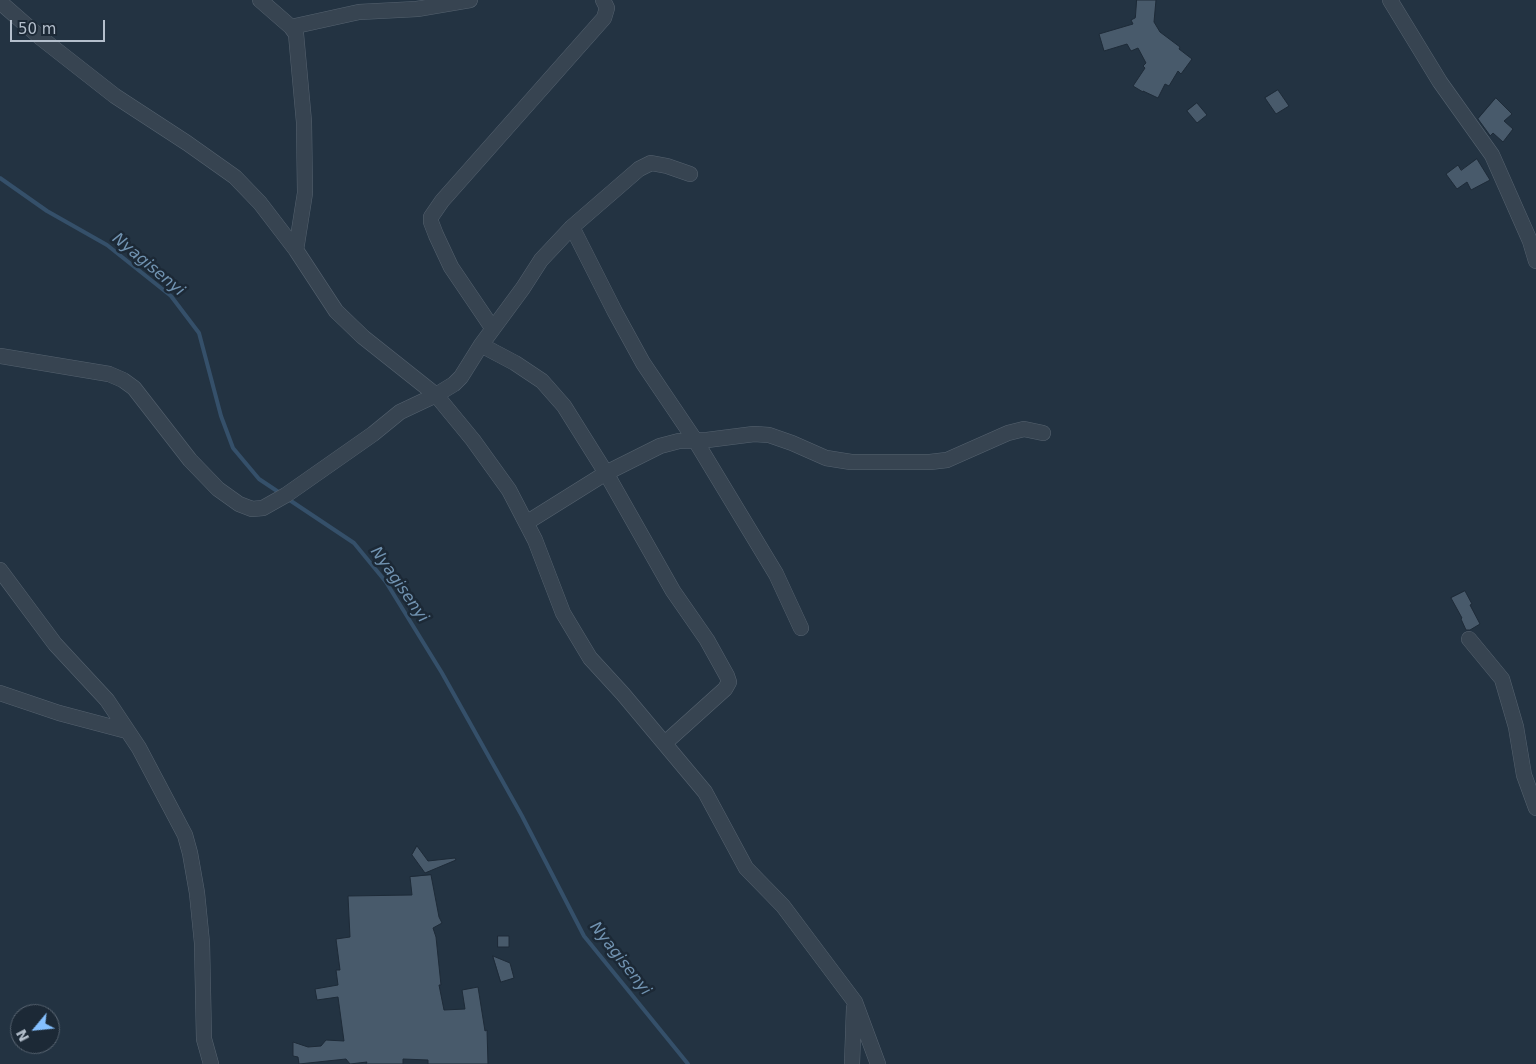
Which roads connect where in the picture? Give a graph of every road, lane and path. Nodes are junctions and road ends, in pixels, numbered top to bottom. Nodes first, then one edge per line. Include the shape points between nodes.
1 (260, 0) edge
2 (470, 0) edge
3 (603, 0) edge
4 (1390, 0) edge
5 (0, 2) edge
6 (291, 27) junction
7 (690, 174) dead end
8 (572, 227) junction
9 (296, 250) junction
10 (1536, 261) edge
11 (493, 329) junction
12 (481, 345) junction
13 (0, 356) edge
14 (436, 395) junction
15 (1043, 433) dead end
16 (695, 440) junction
17 (606, 473) junction
18 (526, 523) junction
19 (0, 570) edge
20 (801, 628) dead end
21 (1469, 639) dead end
22 (0, 693) edge
23 (127, 730) junction
24 (665, 743) junction
25 (1536, 808) edge
26 (854, 1002) junction
27 (211, 1064) edge
28 (852, 1064) edge
29 (878, 1064) edge

1 - 6 street
2 - 6 street via 418,9 359,12
3 - 11 street via 607,8 604,18 432,217 436,235 452,267
4 - 10 street via 1440,82 1492,156
5 - 9 street via 115,96 235,177 260,203
6 - 9 street via 296,34 304,122 305,193
7 - 8 street via 651,164 639,169
8 - 11 street via 541,260
8 - 16 street via 643,363
9 - 14 street via 336,311 363,338
11 - 12 street
12 - 14 street via 461,377
12 - 17 street via 542,382 564,406
13 - 14 street via 109,374 123,380 134,388 190,460 218,489 252,509 264,508 286,496 400,412
14 - 18 street via 509,490
15 - 16 street via 1024,429 1008,433 947,460 930,462 851,462 826,458 769,435
16 - 17 street via 660,446
16 - 20 street via 776,574
17 - 18 street
17 - 24 street via 729,682
18 - 24 street via 563,613 590,658
19 - 23 street via 55,644 107,700
21 - 25 street via 1502,680 1516,728 1524,775
22 - 23 street via 59,713
23 - 27 street via 185,835 190,853 202,943 204,1039
24 - 26 street via 705,792 746,868 783,906
26 - 28 street
26 - 29 street

